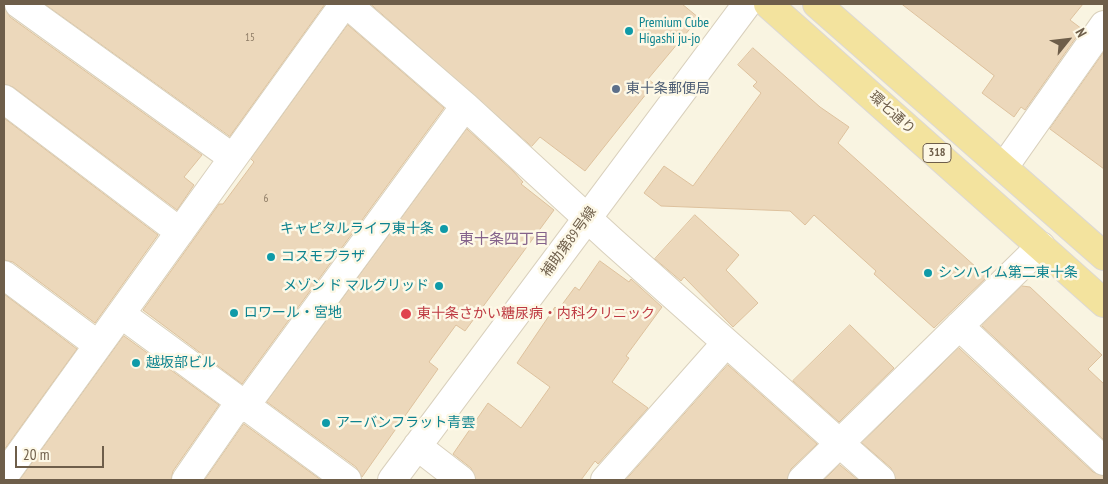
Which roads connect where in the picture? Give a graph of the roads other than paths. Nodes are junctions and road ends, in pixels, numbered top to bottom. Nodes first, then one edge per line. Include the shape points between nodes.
1 (19, 4) edge
2 (346, 4) edge
3 (747, 4) edge
4 (768, 4) edge
5 (817, 4) edge
6 (1104, 25) edge
7 (4, 100) edge
8 (465, 106) junction
9 (233, 158) junction
10 (1004, 167) junction
11 (587, 217) junction
12 (180, 232) junction
13 (1041, 246) junction
14 (1104, 256) edge
15 (4, 275) edge
16 (1104, 303) edge
17 (121, 314) junction
18 (959, 326) junction
19 (726, 343) junction
20 (98, 345) junction
21 (246, 405) junction
22 (840, 442) junction
23 (417, 446) junction
24 (1104, 461) edge
25 (4, 476) edge
26 (186, 480) edge
27 (347, 480) edge
28 (392, 480) edge
29 (461, 480) edge
30 (605, 480) edge
31 (802, 480) edge
32 (881, 480) edge

1 - 9 street
2 - 8 street
2 - 9 street
3 - 11 street, 補助第89号線
4 - 13 main road, 環七通り / 318
5 - 10 main road, 318
6 - 10 street
7 - 12 street
8 - 11 street
8 - 21 street
9 - 12 street
10 - 14 main road, 318
11 - 19 street
11 - 23 street, 補助第89号線
12 - 17 street
13 - 16 main road, 環七通り / 318
13 - 18 street
15 - 20 street
17 - 20 street
17 - 21 street
18 - 22 street
18 - 24 street
19 - 22 street
19 - 30 street
20 - 25 street
21 - 26 street via 233,412
21 - 27 street
22 - 31 street
22 - 32 street
23 - 28 street, 補助第89号線
23 - 29 street

